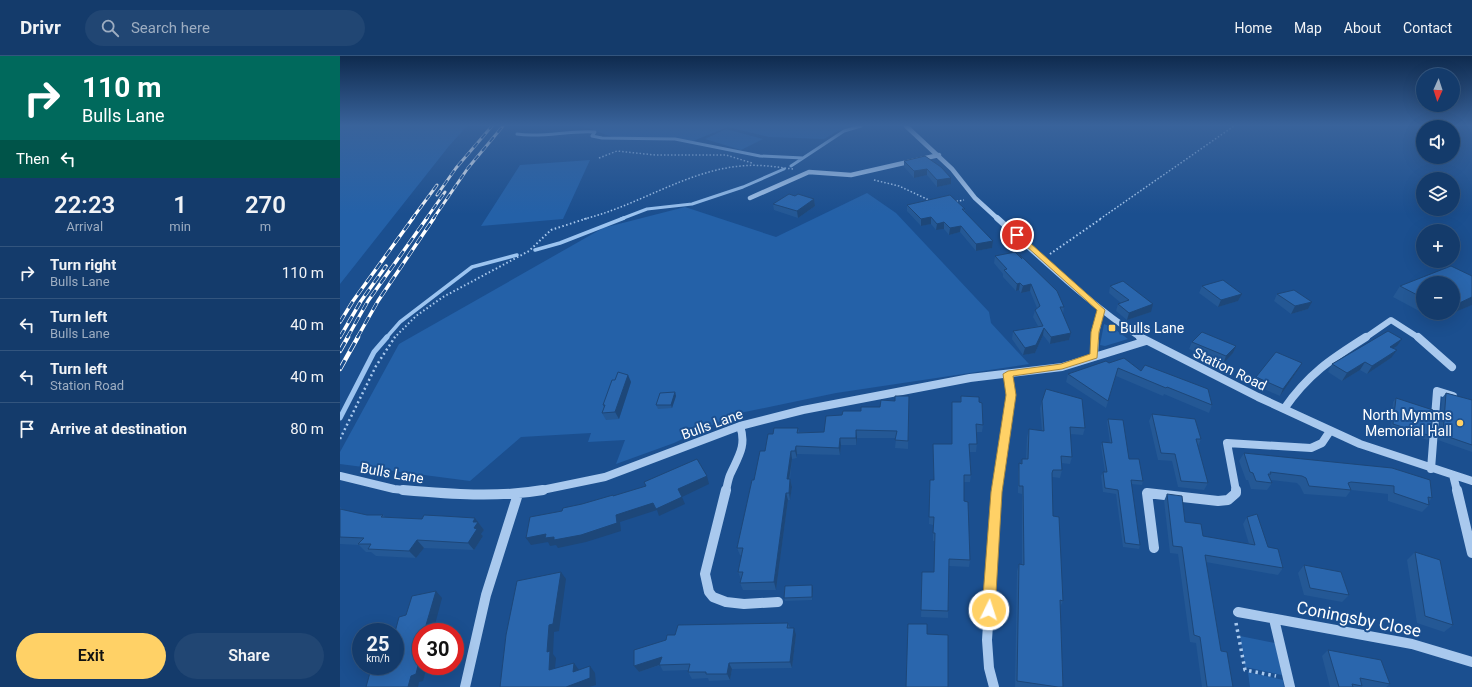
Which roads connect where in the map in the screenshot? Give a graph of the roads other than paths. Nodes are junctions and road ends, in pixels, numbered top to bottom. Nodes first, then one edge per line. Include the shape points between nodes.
1 (937, 155) edge
2 (939, 155) edge
3 (750, 198) dead end
4 (1101, 310) junction
5 (1146, 341) junction
6 (1094, 356) junction
7 (1452, 367) dead end
8 (1008, 374) junction
9 (1458, 398) edge
10 (1284, 409) junction
11 (740, 426) junction
12 (1330, 431) junction
13 (1431, 469) junction
14 (1453, 475) junction
15 (340, 476) edge
16 (1472, 481) edge
17 (518, 494) junction
18 (1154, 548) dead end
19 (1472, 553) edge
20 (778, 602) dead end
21 (1238, 612) road end
22 (1274, 619) junction
23 (1472, 662) edge
24 (1289, 683) edge
25 (465, 687) edge
26 (994, 687) edge

1 - 3 street via 851,175 809,172
2 - 4 street, Station Road via 975,198
4 - 5 street, Station Road
4 - 6 street via 1095,332
5 - 6 street, Bulls Lane
5 - 10 street, Station Road
6 - 8 street, Bulls Lane via 1062,366
7 - 10 street via 1413,333 1391,320 1324,365 1299,388
8 - 11 street, Bulls Lane via 890,392
8 - 26 street via 1011,395 997,492 987,640 989,668
9 - 13 street via 1437,391
10 - 12 street, Station Road
11 - 17 street, Bulls Lane via 605,476 567,486
11 - 20 street via 743,447 739,461 730,475 705,574 706,586 713,597 730,603
12 - 13 street, Station Road
12 - 18 street via 1322,443 1311,448 1227,443 1236,479 1236,493 1228,500 1147,492
13 - 14 street, Station Road
14 - 16 street, Station Road
14 - 19 street
15 - 17 street, Bulls Lane via 394,489 470,495
17 - 25 street via 486,594
21 - 22 street, Coningsby Close
22 - 23 street, Coningsby Close via 1412,644
22 - 24 street

